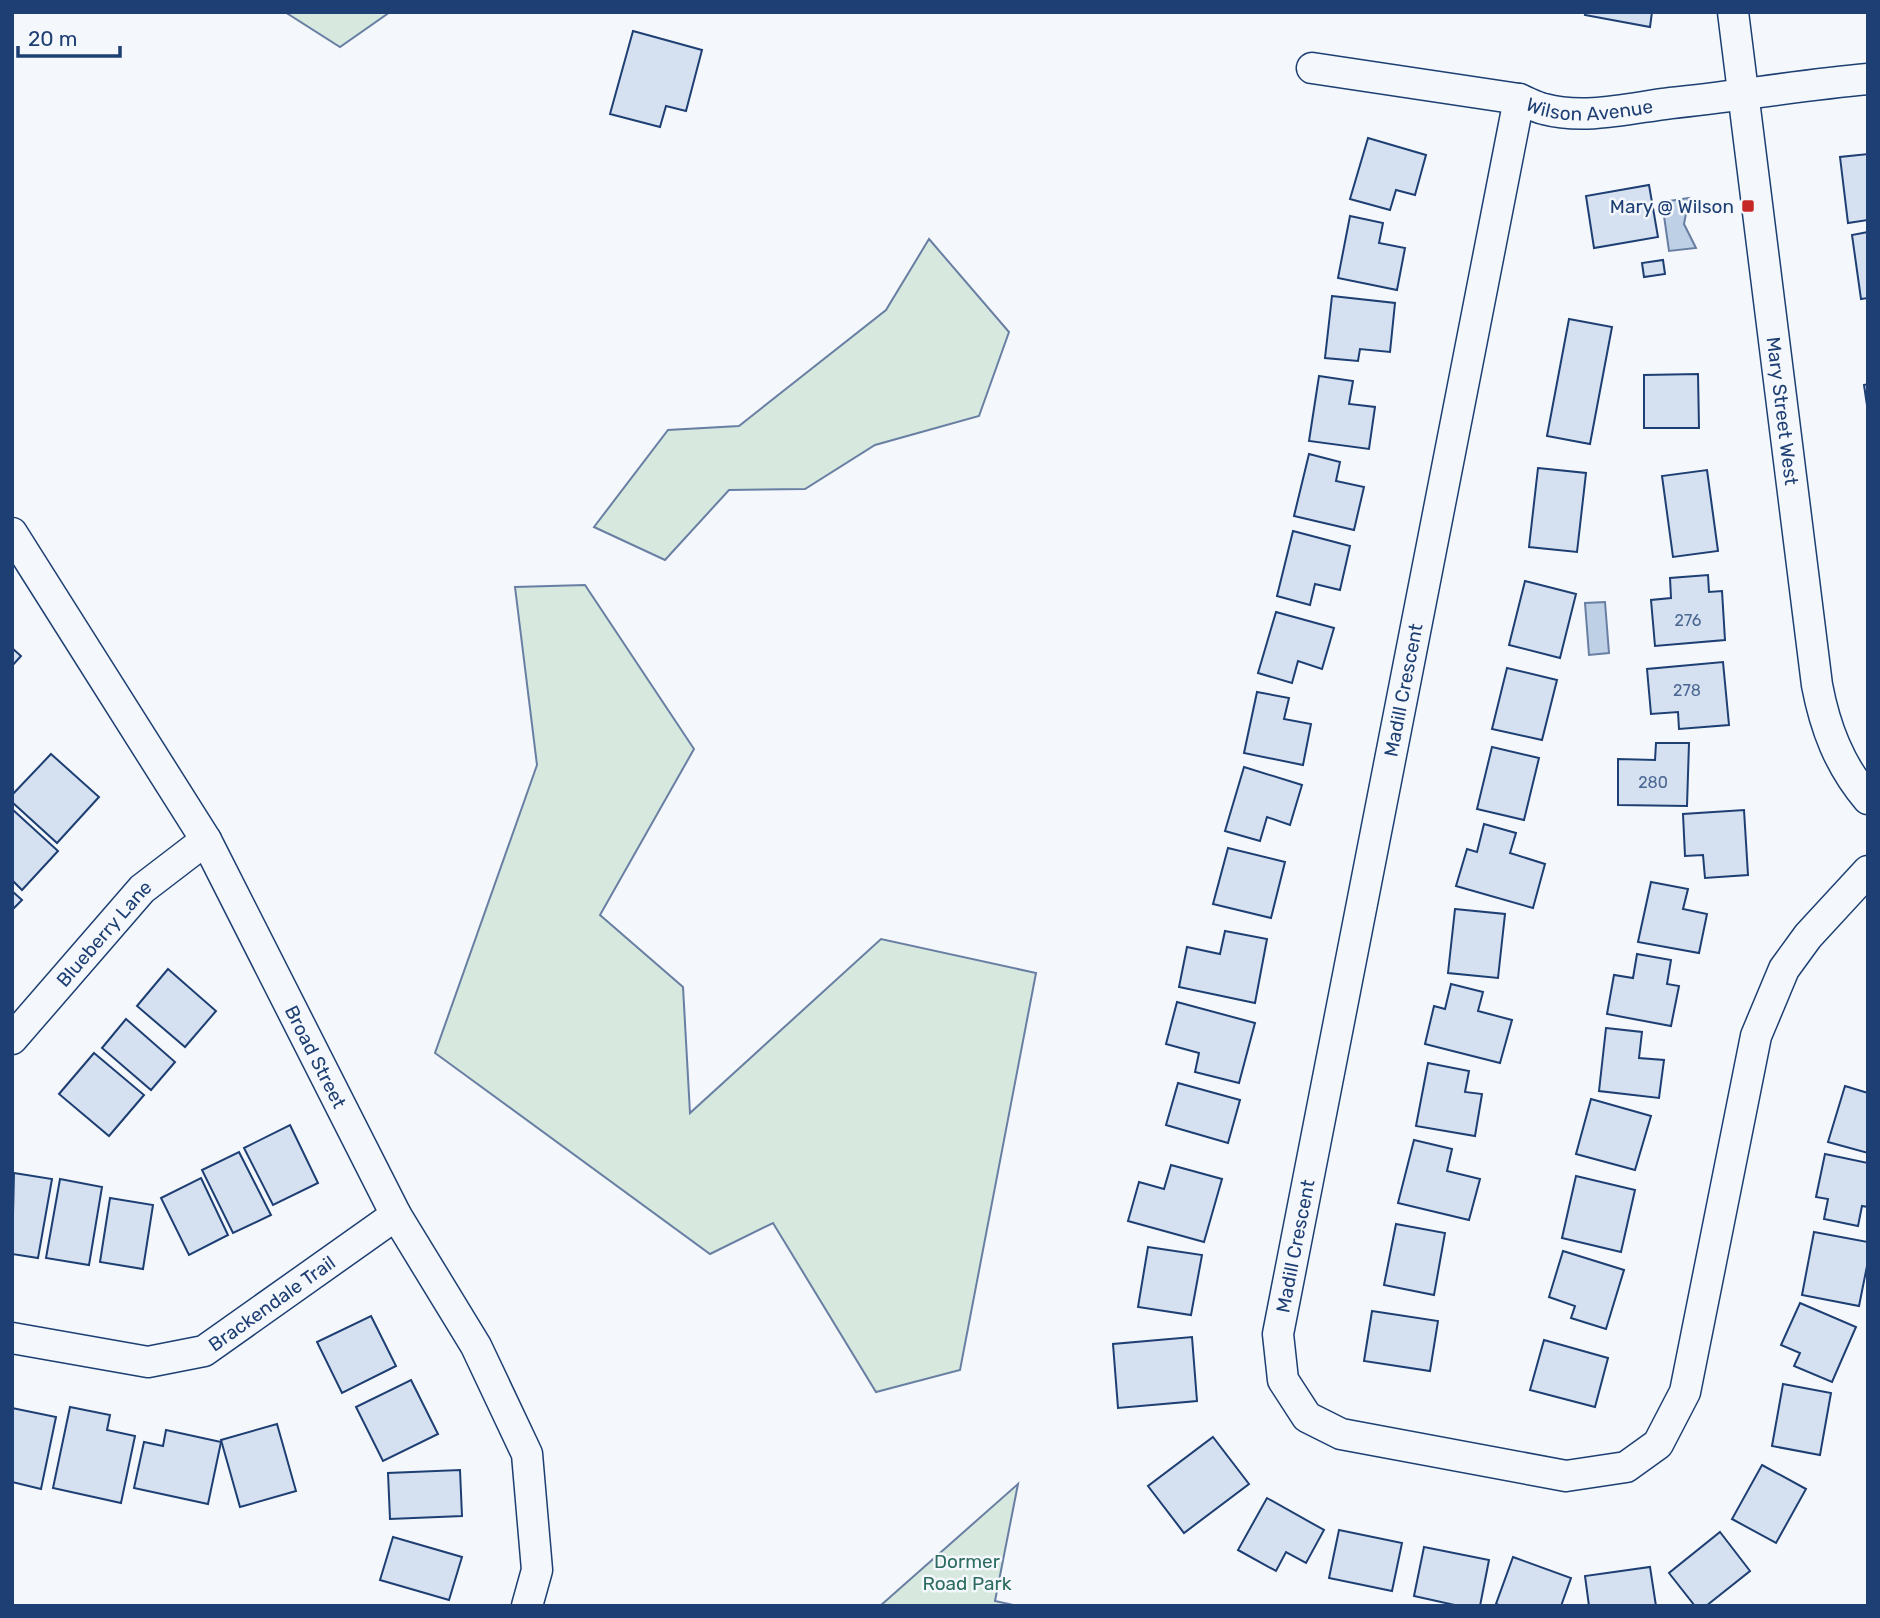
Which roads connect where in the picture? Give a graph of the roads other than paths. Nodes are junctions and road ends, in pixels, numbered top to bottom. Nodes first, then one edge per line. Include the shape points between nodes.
1 (1733, 12) edge
2 (1312, 68) dead end
3 (1868, 79) edge
4 (1744, 95) junction
5 (1519, 99) junction
6 (12, 533) edge
7 (1868, 799) edge
8 (206, 840) junction
9 (1868, 872) edge
10 (12, 1039) edge
11 (396, 1215) junction
12 (12, 1338) edge
13 (527, 1606) edge

1 - 4 street, Mary Street West
2 - 5 street, Wilson Avenue
3 - 4 street, Wilson Avenue
4 - 5 street, Wilson Avenue via 1606,113 1544,109
4 - 7 street, Mary Street West via 1817,685 1837,752
5 - 9 street, Madill Crescent via 1278,1334 1283,1380 1307,1417 1341,1434 1566,1476 1626,1467 1658,1444 1685,1392 1756,1036 1784,969
6 - 8 street, Broad Street
8 - 10 street, Blueberry Lane via 142,888
8 - 11 street, Broad Street
11 - 12 street, Brackendale Trail via 204,1351 148,1362
11 - 13 street, Broad Street via 477,1346 527,1454 537,1570

